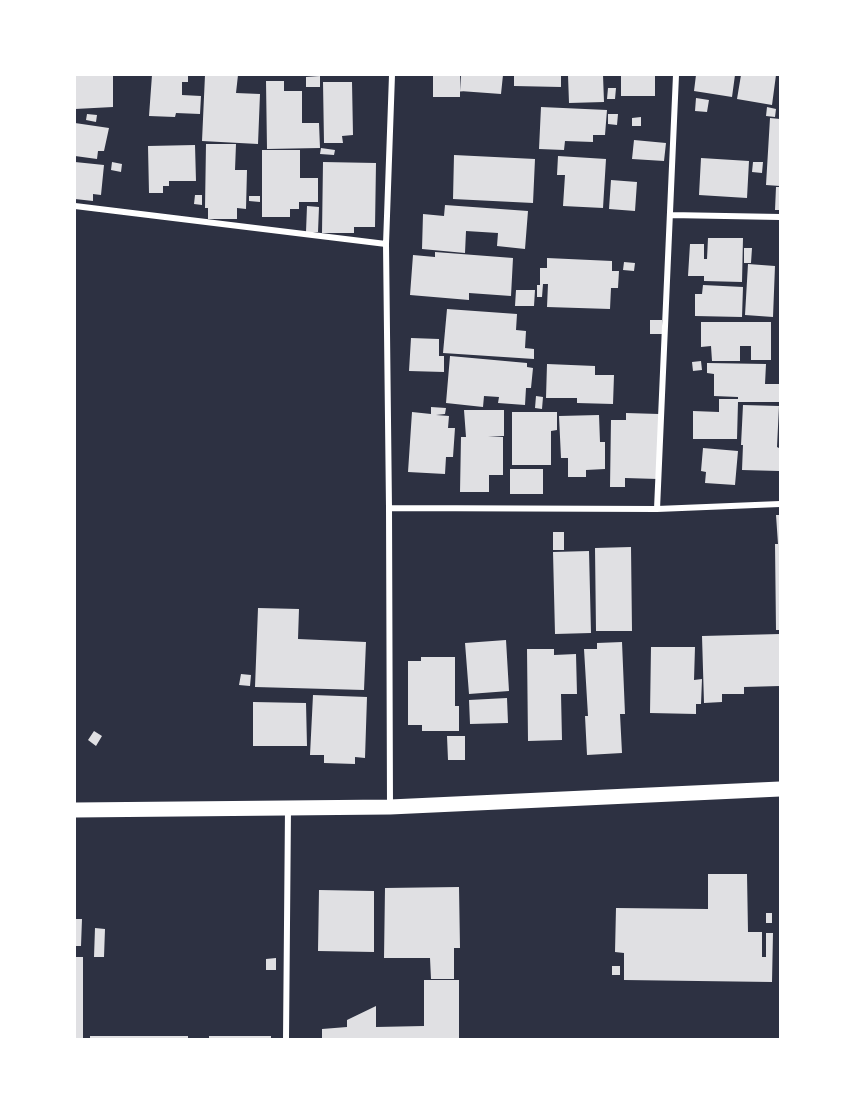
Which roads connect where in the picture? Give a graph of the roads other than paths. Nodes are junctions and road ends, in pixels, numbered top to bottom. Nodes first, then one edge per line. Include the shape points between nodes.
1 (392, 75) edge
2 (676, 75) edge
3 (75, 206) edge
4 (670, 215) junction
5 (780, 217) edge
6 (386, 244) junction
7 (780, 504) edge
8 (389, 508) junction
9 (657, 509) junction
10 (780, 789) edge
11 (288, 807) junction
12 (390, 807) junction
13 (75, 810) edge
14 (286, 1039) edge

1 - 6 street
2 - 4 street
3 - 6 street
4 - 5 street
4 - 9 street
6 - 8 street
7 - 9 street
8 - 9 street
8 - 12 street
10 - 12 main road
11 - 12 main road
11 - 13 main road
11 - 14 street

